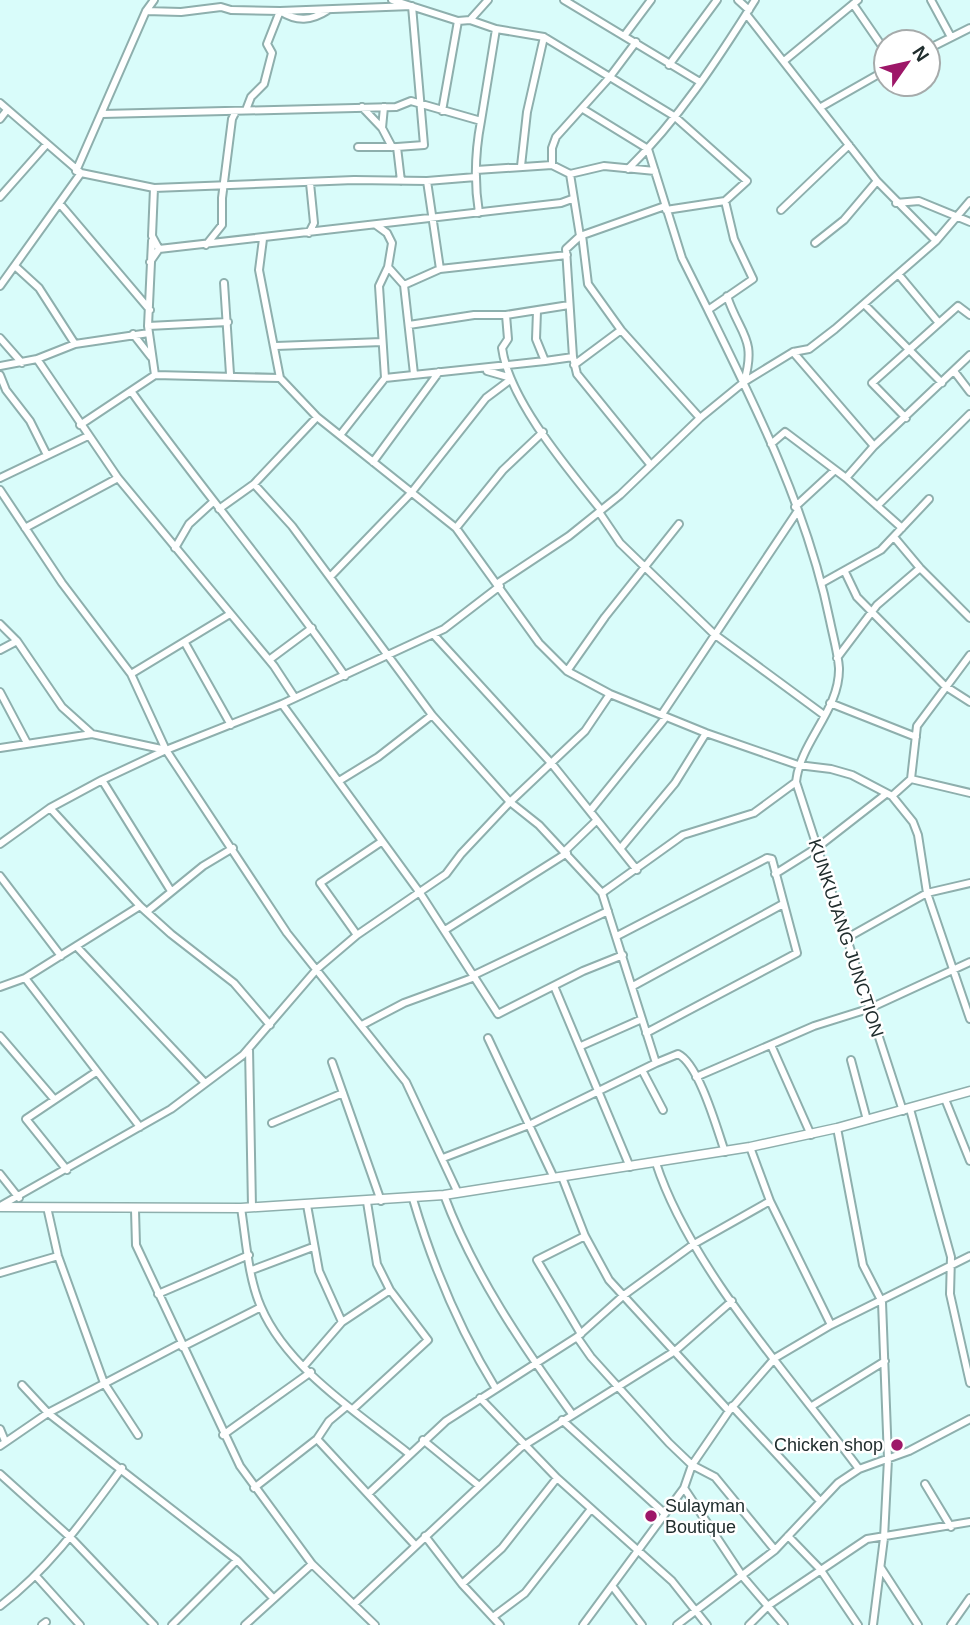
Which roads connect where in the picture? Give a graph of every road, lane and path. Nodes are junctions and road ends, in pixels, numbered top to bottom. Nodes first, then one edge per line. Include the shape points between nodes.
1 (154, 0) edge
2 (377, 0) edge
3 (392, 0) edge
4 (406, 0) edge
5 (488, 0) edge
6 (564, 0) edge
7 (717, 0) edge
8 (738, 0) edge
9 (755, 0) edge
10 (932, 0) edge
11 (648, 1) edge
12 (855, 2) edge
13 (412, 6) junction
14 (373, 8) junction
15 (146, 10) junction
16 (281, 11) junction
17 (748, 12) junction
18 (470, 20) junction
19 (458, 21) junction
20 (970, 28) edge
21 (496, 29) junction
22 (872, 29) edge
23 (624, 36) junction
24 (544, 37) junction
25 (951, 37) junction
26 (636, 42) junction
27 (942, 42) edge
28 (785, 61) junction
29 (669, 65) junction
30 (609, 78) junction
31 (872, 78) edge
32 (700, 82) junction
33 (0, 103) edge
34 (420, 105) junction
35 (362, 107) junction
36 (384, 107) junction
37 (821, 107) junction
38 (583, 108) junction
39 (7, 110) junction
40 (246, 110) junction
41 (236, 111) junction
42 (442, 111) junction
43 (102, 114) junction
44 (674, 116) junction
45 (0, 118) edge
46 (481, 121) junction
47 (382, 128) junction
48 (46, 145) junction
49 (849, 145) junction
50 (358, 147) dead end
51 (394, 147) junction
52 (648, 149) junction
53 (552, 165) junction
54 (521, 166) junction
55 (628, 169) junction
56 (654, 170) junction
57 (79, 172) junction
58 (476, 174) junction
59 (570, 174) junction
60 (401, 181) junction
61 (427, 181) junction
62 (877, 181) junction
63 (310, 183) junction
64 (223, 187) junction
65 (154, 188) junction
66 (0, 197) edge
67 (572, 199) junction
68 (724, 201) junction
69 (970, 201) edge
70 (896, 202) junction
71 (60, 204) junction
72 (665, 208) junction
73 (781, 210) dead end
74 (479, 213) junction
75 (432, 217) junction
76 (959, 217) junction
77 (970, 222) edge
78 (314, 223) junction
79 (376, 224) junction
80 (320, 231) junction
81 (309, 233) junction
82 (152, 236) junction
83 (581, 236) junction
84 (263, 239) junction
85 (936, 241) junction
86 (815, 243) dead end
87 (206, 244) junction
88 (159, 250) junction
89 (566, 255) junction
90 (150, 262) junction
91 (15, 266) junction
92 (388, 267) junction
93 (440, 269) junction
94 (899, 275) junction
95 (224, 284) dead end
96 (404, 285) junction
97 (0, 286) edge
98 (727, 296) junction
99 (569, 304) junction
100 (865, 304) junction
101 (150, 310) junction
102 (708, 310) junction
103 (537, 311) junction
104 (506, 315) junction
105 (970, 315) edge
106 (228, 322) junction
107 (939, 323) junction
108 (409, 325) junction
109 (148, 329) junction
110 (621, 330) junction
111 (133, 334) junction
112 (0, 338) edge
113 (382, 342) junction
114 (75, 344) junction
115 (276, 346) junction
116 (809, 349) junction
117 (909, 349) junction
118 (793, 352) junction
119 (970, 355) edge
120 (151, 357) junction
121 (573, 357) junction
122 (37, 359) junction
123 (545, 361) junction
124 (802, 362) junction
125 (22, 363) junction
126 (574, 365) junction
127 (0, 366) edge
128 (505, 367) junction
129 (474, 369) junction
130 (954, 371) junction
131 (439, 372) junction
132 (230, 374) junction
133 (414, 374) junction
134 (0, 375) edge
135 (155, 375) junction
136 (280, 377) junction
137 (386, 378) junction
138 (509, 378) junction
139 (744, 382) junction
140 (942, 383) junction
141 (131, 391) junction
142 (970, 392) edge
143 (970, 414) edge
144 (317, 416) junction
145 (700, 418) junction
146 (906, 418) junction
147 (80, 425) junction
148 (543, 432) junction
149 (341, 434) junction
150 (88, 436) junction
151 (771, 444) junction
152 (874, 446) junction
153 (47, 455) junction
154 (373, 462) junction
155 (650, 464) junction
156 (835, 470) junction
157 (0, 478) edge
158 (118, 478) junction
159 (846, 478) junction
160 (254, 484) junction
161 (0, 490) edge
162 (411, 493) junction
163 (929, 499) dead end
164 (214, 502) junction
165 (877, 506) junction
166 (219, 509) junction
167 (796, 510) junction
168 (600, 511) junction
169 (679, 524) dead end
170 (25, 528) junction
171 (456, 528) junction
172 (902, 528) junction
173 (894, 537) junction
174 (176, 548) junction
175 (646, 566) junction
176 (920, 568) junction
177 (845, 572) junction
178 (330, 577) junction
179 (822, 583) junction
180 (499, 584) junction
181 (872, 612) junction
182 (230, 614) junction
183 (970, 618) edge
184 (0, 624) edge
185 (312, 628) junction
186 (433, 634) junction
187 (714, 634) junction
188 (17, 640) junction
189 (185, 643) junction
190 (0, 650) edge
191 (388, 654) junction
192 (970, 656) edge
193 (837, 658) junction
194 (268, 660) junction
195 (567, 671) junction
196 (131, 674) junction
197 (345, 676) junction
198 (945, 686) junction
199 (0, 692) edge
200 (610, 694) junction
201 (295, 698) junction
202 (970, 702) edge
203 (830, 703) junction
204 (282, 704) junction
205 (432, 715) junction
206 (664, 715) junction
207 (824, 715) junction
208 (231, 725) junction
209 (706, 733) junction
210 (92, 734) junction
211 (916, 737) junction
212 (27, 743) junction
213 (0, 748) edge
214 (166, 750) junction
215 (552, 764) junction
216 (798, 765) junction
217 (911, 779) junction
218 (102, 780) junction
219 (339, 781) junction
220 (796, 782) junction
221 (970, 793) edge
222 (889, 795) junction
223 (510, 802) junction
224 (50, 808) junction
225 (590, 811) junction
226 (597, 820) junction
227 (381, 842) junction
228 (0, 844) edge
229 (818, 847) junction
230 (233, 848) junction
231 (620, 849) junction
232 (566, 852) junction
233 (637, 870) junction
234 (775, 874) junction
235 (1, 881) edge
236 (970, 883) edge
237 (171, 891) junction
238 (420, 893) junction
239 (602, 893) junction
240 (927, 893) junction
241 (783, 904) junction
242 (141, 906) junction
243 (149, 910) junction
244 (608, 911) junction
245 (445, 930) junction
246 (357, 935) junction
247 (617, 936) junction
248 (847, 938) junction
249 (77, 947) junction
250 (61, 956) junction
251 (623, 956) junction
252 (970, 962) edge
253 (317, 969) junction
254 (953, 971) junction
255 (474, 976) junction
256 (24, 978) junction
257 (554, 986) junction
258 (633, 986) junction
259 (0, 987) edge
260 (868, 1009) junction
261 (642, 1019) junction
262 (970, 1019) edge
263 (270, 1025) junction
264 (362, 1025) junction
265 (646, 1033) junction
266 (0, 1036) edge
267 (488, 1038) dead end
268 (771, 1045) junction
269 (581, 1046) junction
270 (249, 1048) junction
271 (850, 1060) dead end
272 (332, 1062) dead end
273 (656, 1063) junction
274 (642, 1070) junction
275 (96, 1072) junction
276 (696, 1077) junction
277 (205, 1083) junction
278 (970, 1091) edge
279 (600, 1092) junction
280 (343, 1093) junction
281 (54, 1099) junction
282 (945, 1099) junction
283 (663, 1110) dead end
284 (906, 1110) junction
285 (867, 1120) junction
286 (272, 1123) dead end
287 (529, 1125) junction
288 (140, 1126) junction
289 (837, 1128) junction
290 (811, 1135) junction
291 (750, 1147) junction
292 (725, 1152) junction
293 (443, 1158) junction
294 (970, 1161) edge
295 (656, 1163) junction
296 (630, 1167) junction
297 (66, 1170) junction
298 (0, 1174) edge
299 (558, 1178) junction
300 (458, 1194) junction
301 (444, 1195) junction
302 (19, 1198) junction
303 (413, 1199) junction
304 (381, 1201) junction
305 (770, 1201) junction
306 (367, 1202) junction
307 (307, 1205) junction
308 (0, 1207) edge
309 (47, 1207) junction
310 (252, 1207) junction
311 (241, 1208) junction
312 (135, 1210) junction
313 (584, 1236) junction
314 (694, 1244) junction
315 (313, 1247) junction
316 (249, 1255) junction
317 (58, 1256) junction
318 (970, 1256) edge
319 (950, 1265) junction
320 (252, 1270) junction
321 (0, 1273) edge
322 (390, 1290) junction
323 (158, 1294) junction
324 (624, 1295) junction
325 (732, 1301) junction
326 (882, 1302) junction
327 (261, 1307) junction
328 (342, 1322) junction
329 (831, 1325) junction
330 (579, 1335) junction
331 (181, 1345) junction
332 (675, 1351) junction
333 (775, 1358) junction
334 (885, 1361) junction
335 (536, 1365) junction
336 (304, 1366) junction
337 (311, 1372) junction
338 (104, 1383) junction
339 (970, 1383) edge
340 (22, 1385) dead end
341 (617, 1387) junction
342 (496, 1389) junction
343 (480, 1398) junction
344 (812, 1406) junction
345 (350, 1408) junction
346 (731, 1408) junction
347 (48, 1413) junction
348 (572, 1414) junction
349 (970, 1419) edge
350 (562, 1420) junction
351 (0, 1429) edge
352 (223, 1435) junction
353 (138, 1436) dead end
354 (317, 1439) junction
355 (423, 1440) junction
356 (3, 1443) edge
357 (523, 1445) junction
358 (408, 1453) junction
359 (888, 1459) junction
360 (692, 1465) junction
361 (122, 1468) junction
362 (859, 1469) junction
363 (0, 1474) edge
364 (557, 1478) junction
365 (925, 1484) dead end
366 (478, 1485) junction
367 (254, 1488) junction
368 (684, 1488) junction
369 (368, 1494) junction
370 (820, 1501) junction
371 (591, 1509) junction
372 (663, 1512) junction
373 (970, 1522) edge
374 (951, 1527) junction
375 (425, 1536) junction
376 (788, 1536) junction
377 (71, 1538) junction
378 (884, 1538) junction
379 (415, 1545) junction
380 (637, 1548) junction
381 (775, 1550) junction
382 (237, 1560) junction
383 (312, 1564) junction
384 (880, 1567) junction
385 (820, 1569) junction
386 (36, 1576) junction
387 (743, 1577) junction
388 (462, 1584) junction
389 (613, 1587) junction
390 (273, 1598) junction
391 (970, 1598) edge
392 (354, 1604) junction
393 (769, 1605) junction
394 (0, 1606) edge
395 (697, 1611) junction
396 (493, 1617) junction
397 (79, 1625) edge
398 (154, 1625) edge
399 (172, 1625) edge
400 (245, 1625) edge
401 (375, 1625) edge
402 (486, 1625) edge
403 (500, 1625) edge
404 (583, 1625) edge
405 (642, 1625) edge
406 (677, 1625) edge
407 (707, 1625) edge
408 (749, 1625) edge
409 (784, 1625) edge
410 (858, 1625) edge
411 (873, 1625) edge
412 (918, 1625) edge
413 (951, 1625) edge

1 - 15 street
2 - 14 street
3 - 13 street
4 - 13 street
5 - 18 street
6 - 23 street
7 - 29 street
8 - 17 street
9 - 17 street
10 - 25 street
11 - 23 street
12 - 22 street
12 - 28 street
13 - 14 street
13 - 19 street
13 - 34 street
14 - 16 street via 329,9 309,20
15 - 16 street via 222,7
15 - 43 street
16 - 40 street via 267,44 272,53 264,84
17 - 28 street
17 - 32 street
18 - 19 street
18 - 21 street
19 - 42 street
20 - 25 street
21 - 24 street
21 - 46 street
23 - 26 street
24 - 30 street
24 - 54 street via 527,112
25 - 27 street
26 - 29 street
26 - 30 street
28 - 37 street
29 - 32 street
30 - 38 street
30 - 44 street
31 - 37 street
32 - 44 street
33 - 39 street
34 - 36 street
34 - 42 street
34 - 51 street via 424,145
35 - 36 street
35 - 40 street
35 - 47 street
36 - 47 street
37 - 49 street
38 - 52 street
38 - 53 street via 556,137
39 - 45 street
39 - 48 street
40 - 41 street
41 - 43 street
41 - 64 street
42 - 46 street
43 - 57 street
44 - 52 street
44 - 68 street via 747,181
46 - 58 street
47 - 51 street
48 - 57 street
48 - 66 street
49 - 62 street
49 - 73 street
50 - 51 street
51 - 60 street
52 - 55 street
52 - 56 street
53 - 54 street
53 - 59 street
54 - 58 street
55 - 56 street
55 - 59 street via 604,166
56 - 72 street
57 - 65 street
57 - 71 street
58 - 61 street
58 - 74 street
59 - 67 street
60 - 61 street
60 - 63 street
61 - 75 street
62 - 70 street
62 - 86 street via 844,220
63 - 64 street
63 - 78 street
64 - 65 street
64 - 87 street via 222,225
65 - 82 street
67 - 74 street
67 - 83 street
68 - 72 street
68 - 98 street via 734,239 753,279
69 - 76 street
70 - 76 street via 919,201
70 - 85 street
71 - 91 street
71 - 101 street
72 - 83 street
72 - 102 street via 682,258
74 - 75 street
75 - 79 street
75 - 93 street
76 - 77 street
76 - 85 street
78 - 80 street
78 - 81 street
79 - 80 street
79 - 92 street via 392,243
80 - 81 street
81 - 84 street
82 - 88 street
82 - 90 street
83 - 89 street via 569,243
83 - 110 street via 588,284
84 - 87 street
84 - 115 street via 259,270
85 - 94 street
87 - 88 street
88 - 90 street
89 - 93 street
89 - 99 street
90 - 101 street
91 - 97 street
91 - 114 street via 38,288
92 - 96 street
92 - 113 street via 379,286
93 - 96 street
94 - 100 street
94 - 107 street
95 - 106 street
96 - 108 street
98 - 102 street
98 - 139 street via 750,346
99 - 103 street
99 - 121 street
100 - 116 street
100 - 117 street
101 - 109 street
102 - 139 street
103 - 104 street
103 - 123 street via 536,339
104 - 108 street
104 - 128 street
105 - 107 street via 958,306
106 - 109 street
106 - 132 street
107 - 117 street
108 - 133 street
109 - 111 street
109 - 120 street
110 - 126 street
110 - 145 street
111 - 114 street
111 - 120 street
112 - 125 street
113 - 115 street
113 - 137 street
114 - 122 street
115 - 136 street
116 - 118 street
116 - 124 street
117 - 140 street
117 - 146 street via 872,383
118 - 124 street
118 - 139 street
119 - 130 street
120 - 135 street
121 - 123 street
121 - 126 street
122 - 125 street
122 - 147 street
123 - 128 street
124 - 152 street
125 - 127 street
126 - 155 street
128 - 129 street
128 - 138 street
129 - 131 street
129 - 138 street
130 - 140 street
130 - 142 street
131 - 133 street
131 - 154 street
132 - 135 street
132 - 136 street
133 - 137 street
134 - 153 street
135 - 141 street
136 - 144 street
137 - 149 street
138 - 148 street
138 - 162 street via 486,398
139 - 145 street
139 - 151 street
140 - 146 street
141 - 147 street
141 - 164 street
143 - 165 street
144 - 149 street
144 - 160 street
145 - 155 street
146 - 152 street
147 - 150 street
148 - 168 street
148 - 171 street via 503,470
149 - 154 street
150 - 153 street
150 - 158 street
151 - 156 street via 785,432
151 - 167 street
152 - 159 street
153 - 157 street
154 - 162 street
155 - 168 street
156 - 159 street
156 - 167 street
158 - 170 street
158 - 174 street
159 - 165 street
160 - 166 street
160 - 178 street
161 - 170 street
162 - 171 street
162 - 178 street
163 - 172 street
164 - 166 street
164 - 174 street via 189,524
165 - 172 street
166 - 185 street
167 - 179 street
167 - 187 street
168 - 175 street via 620,543
168 - 180 street
169 - 175 street
170 - 196 street
171 - 180 street
172 - 173 street
173 - 176 street
173 - 177 street
174 - 182 street
175 - 187 street
175 - 195 street
176 - 181 street
176 - 183 street
177 - 179 street
177 - 181 street via 857,597
178 - 191 street
179 - 193 street
180 - 186 street
180 - 195 street via 539,643
181 - 193 street
181 - 198 street
182 - 189 street
182 - 194 street
184 - 188 street
185 - 194 street
185 - 197 street
186 - 191 street
186 - 215 street
187 - 206 street
187 - 207 street
188 - 190 street
188 - 210 street via 62,707
189 - 196 street
189 - 208 street
191 - 197 street
191 - 205 street
192 - 198 street
193 - 203 street via 839,669
194 - 201 street
195 - 200 street
196 - 214 street
197 - 201 street
198 - 202 street
198 - 211 street via 916,726
199 - 212 street
200 - 206 street
200 - 215 street via 585,731
201 - 204 street
203 - 207 street
203 - 211 street
204 - 208 street
204 - 219 street
205 - 219 street
205 - 223 street
206 - 209 street
206 - 225 street
207 - 216 street
208 - 214 street
209 - 216 street
209 - 231 street via 675,783
210 - 212 street
210 - 214 street
211 - 217 street
212 - 213 street
214 - 218 street
214 - 230 street
215 - 223 street
215 - 225 street
216 - 220 street, KUNKUJANG JUNCTION
216 - 222 street via 852,775
217 - 221 street
217 - 222 street
218 - 224 street
218 - 237 street
219 - 227 street
220 - 229 street, KUNKUJANG JUNCTION
220 - 233 street via 754,813 683,835
222 - 229 street
222 - 240 street via 913,822
223 - 232 street
223 - 238 street via 446,874
224 - 228 street
224 - 242 street
225 - 226 street
226 - 231 street
226 - 232 street
227 - 238 street
227 - 246 street via 320,883
229 - 234 street
229 - 248 street, KUNKUJANG JUNCTION
230 - 237 street
230 - 253 street via 287,933
231 - 233 street
232 - 239 street
232 - 245 street
233 - 239 street
234 - 241 street
234 - 247 street via 772,859 767,858
235 - 250 street
236 - 240 street
237 - 243 street
238 - 245 street
238 - 246 street
239 - 244 street
240 - 248 street
240 - 254 street
241 - 258 street
241 - 265 street via 797,953
242 - 243 street
242 - 249 street
243 - 263 street via 170,934 234,983
244 - 247 street
244 - 255 street
245 - 255 street
246 - 253 street
247 - 251 street
248 - 260 street, KUNKUJANG JUNCTION
249 - 250 street
249 - 277 street
250 - 256 street
251 - 257 street
251 - 258 street
252 - 254 street
253 - 263 street
253 - 264 street
254 - 260 street
254 - 262 street
255 - 257 street via 498,1014
255 - 264 street
256 - 259 street
256 - 275 street
257 - 269 street
258 - 261 street
260 - 268 street
260 - 284 street, KUNKUJANG JUNCTION
261 - 265 street
261 - 269 street
263 - 270 street
264 - 293 street via 406,1082
265 - 273 street
266 - 281 street
267 - 287 street
268 - 276 street
268 - 290 street
269 - 279 street
270 - 277 street
270 - 310 street
271 - 285 street
272 - 280 street
273 - 274 street
273 - 276 street via 678,1054
274 - 279 street
274 - 283 street
275 - 281 street
275 - 288 street
276 - 292 street
277 - 288 street
278 - 282 street
279 - 287 street
279 - 296 street
280 - 286 street
280 - 304 street
281 - 297 street via 26,1119
282 - 284 street
282 - 294 street
284 - 285 street
284 - 319 street, KUNKUJANG JUNCTION
285 - 289 street
287 - 293 street
287 - 299 street
288 - 297 street
289 - 290 street
289 - 326 street via 863,1265
290 - 291 street
291 - 292 street
291 - 305 street
292 - 295 street
293 - 300 street
295 - 296 street
295 - 314 street
296 - 299 street
297 - 302 street
298 - 302 street
299 - 300 street
299 - 313 street
300 - 301 street
301 - 303 street
301 - 335 street via 458,1232
302 - 308 street
303 - 304 street
303 - 342 street via 451,1306
304 - 306 street
305 - 314 street
305 - 329 street
306 - 307 street
306 - 322 street via 377,1264
307 - 310 street
307 - 315 street
308 - 309 street
309 - 312 street
309 - 317 street
310 - 311 street
311 - 312 street
311 - 316 street
312 - 323 street via 136,1245
313 - 324 street via 609,1280
313 - 330 street via 537,1260
314 - 324 street
314 - 325 street
315 - 320 street
315 - 328 street
316 - 320 street
316 - 323 street
317 - 321 street
317 - 338 street
318 - 319 street
319 - 326 street
319 - 339 street, KUNKUJANG JUNCTION via 950,1294
320 - 327 street
322 - 328 street
322 - 345 street via 428,1340
323 - 331 street
324 - 330 street
324 - 332 street
325 - 332 street
325 - 333 street
326 - 329 street
326 - 334 street
327 - 331 street
327 - 336 street
328 - 336 street
329 - 333 street
330 - 335 street
330 - 341 street
331 - 338 street
331 - 352 street
332 - 341 street
332 - 346 street
333 - 344 street
333 - 346 street
334 - 344 street
334 - 359 street
335 - 342 street
335 - 348 street
336 - 337 street
337 - 345 street
337 - 352 street
338 - 347 street
338 - 353 street
340 - 347 street
341 - 348 street
341 - 360 street
342 - 343 street
343 - 355 street
343 - 357 street
344 - 362 street
345 - 354 street via 329,1421
345 - 358 street
346 - 360 street
346 - 370 street
347 - 356 street
347 - 361 street
348 - 350 street
349 - 359 street
350 - 357 street
350 - 372 street
351 - 356 street
352 - 367 street
354 - 367 street
354 - 369 street
355 - 358 street
355 - 366 street
357 - 364 street
357 - 366 street
358 - 369 street
359 - 362 street
359 - 378 street
360 - 368 street
360 - 381 street via 715,1477
361 - 377 street
361 - 382 street
362 - 370 street
363 - 377 street
364 - 371 street
364 - 388 street via 502,1548
365 - 374 street
366 - 375 street
367 - 383 street
368 - 372 street
368 - 387 street
369 - 379 street
370 - 376 street
371 - 380 street
371 - 396 street via 525,1593
372 - 380 street
373 - 374 street
374 - 378 street
375 - 379 street
375 - 388 street
376 - 381 street
376 - 385 street
377 - 386 street
377 - 398 street
378 - 384 street
378 - 385 street via 867,1539
379 - 392 street
380 - 389 street
380 - 395 street
381 - 387 street
382 - 390 street
382 - 399 street
383 - 390 street
383 - 392 street
384 - 411 street
384 - 412 street
385 - 393 street
385 - 410 street
386 - 394 street
386 - 397 street
387 - 393 street
387 - 395 street
388 - 396 street
389 - 404 street
389 - 405 street
390 - 400 street
391 - 413 street
392 - 401 street
393 - 408 street
393 - 409 street
395 - 406 street
395 - 407 street
396 - 402 street
396 - 403 street

